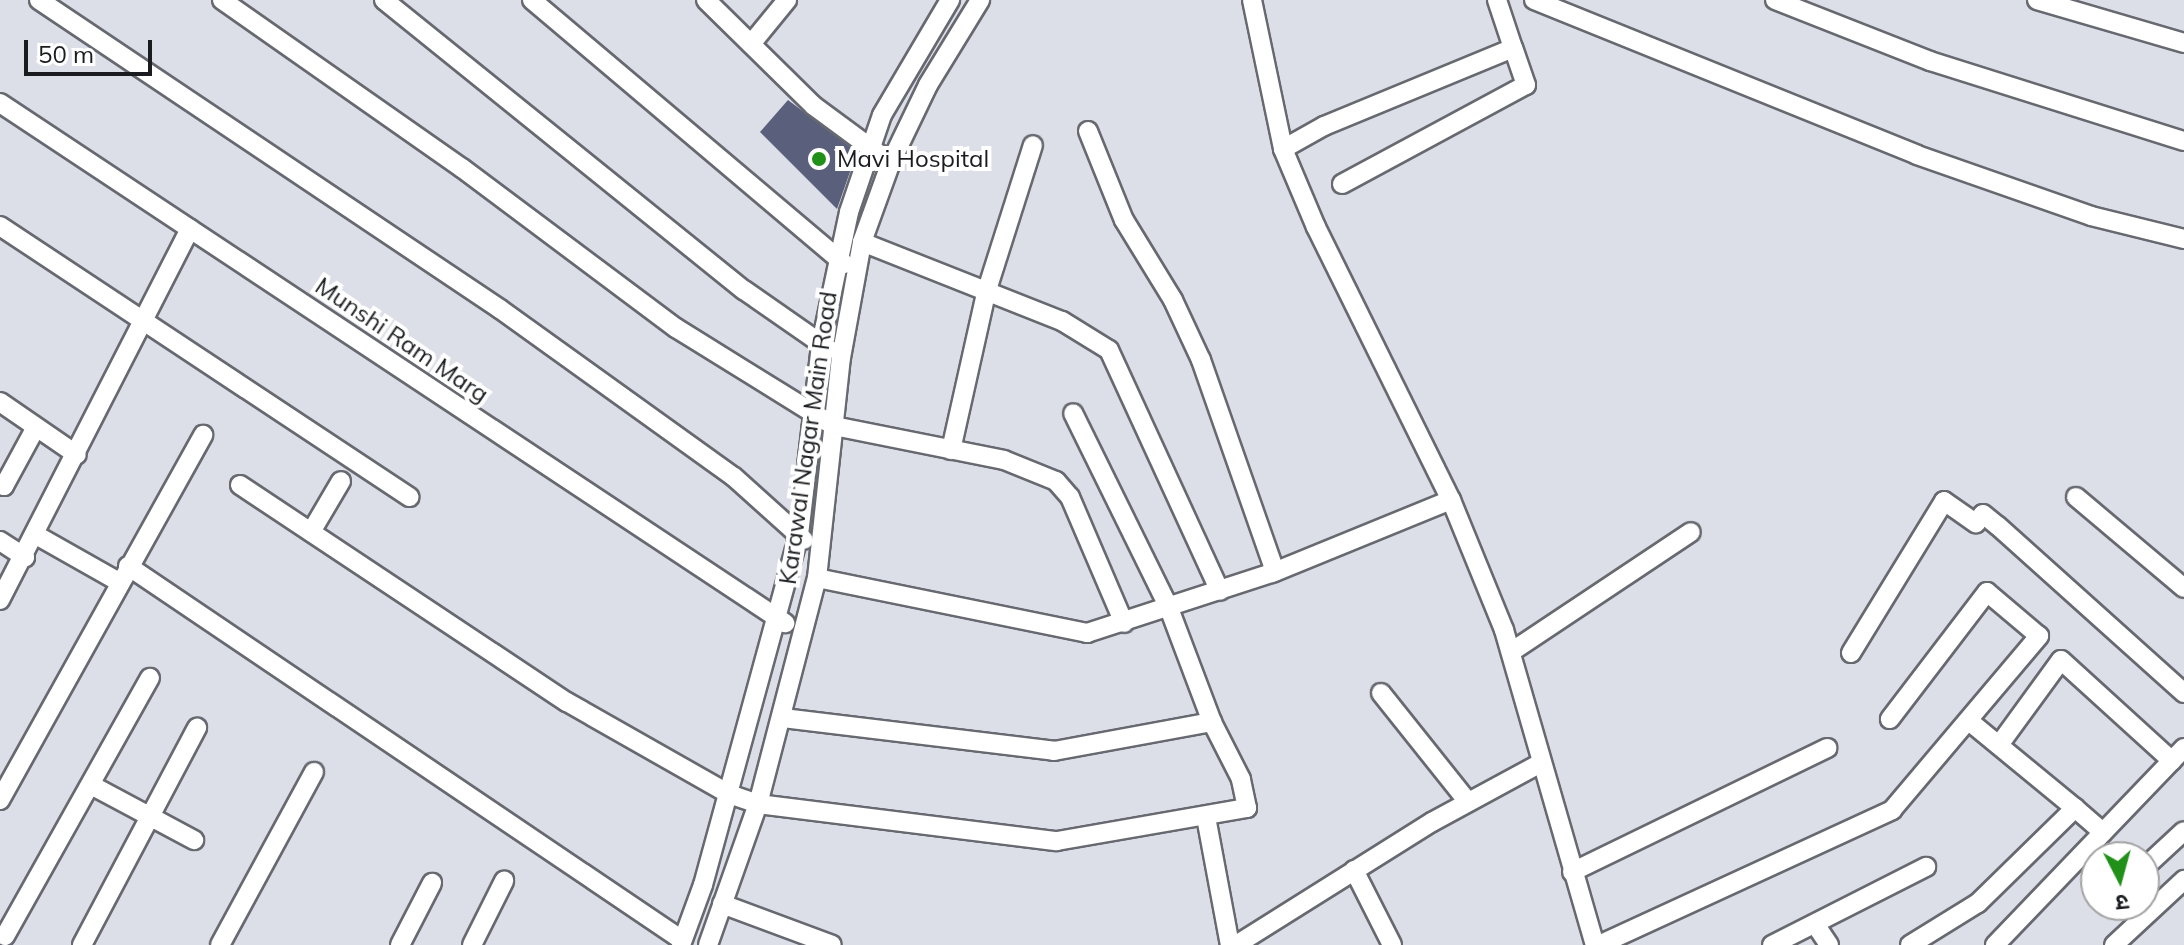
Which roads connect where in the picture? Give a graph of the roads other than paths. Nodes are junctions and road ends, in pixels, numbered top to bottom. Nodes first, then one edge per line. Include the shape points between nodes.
1 (39, 0) edge
2 (222, 0) edge
3 (384, 0) edge
4 (532, 0) edge
5 (706, 0) edge
6 (787, 0) edge
7 (950, 0) edge
8 (980, 0) edge
9 (1252, 0) edge
10 (1497, 0) edge
11 (1534, 0) edge
12 (1775, 0) edge
13 (2037, 0) edge
14 (2184, 43) edge
15 (751, 44) junction
16 (1513, 48) junction
17 (0, 103) edge
18 (1088, 131) dead end
19 (2184, 141) edge
20 (1033, 145) dead end
21 (871, 148) junction
22 (1283, 149) junction
23 (891, 162) junction
24 (1342, 184) dead end
25 (0, 226) edge
26 (190, 229) junction
27 (2184, 239) edge
28 (862, 242) junction
29 (836, 261) junction
30 (857, 270) junction
31 (986, 293) junction
32 (143, 322) junction
33 (821, 344) junction
34 (841, 358) junction
35 (0, 402) edge
36 (1073, 413) dead end
37 (815, 414) junction
38 (834, 426) junction
39 (36, 427) junction
40 (203, 435) dead end
41 (951, 450) junction
42 (77, 455) junction
43 (341, 481) dead end
44 (240, 485) dead end
45 (1, 488) edge
46 (410, 497) dead end
47 (2076, 497) dead end
48 (1451, 500) junction
49 (311, 532) junction
50 (1691, 532) dead end
51 (36, 535) junction
52 (799, 535) junction
53 (0, 541) edge
54 (820, 554) junction
55 (25, 557) junction
56 (1275, 571) junction
57 (123, 574) junction
58 (817, 578) junction
59 (2184, 588) edge
60 (2, 590) edge
61 (1220, 591) junction
62 (1169, 608) junction
63 (776, 617) junction
64 (1124, 623) junction
65 (800, 633) junction
66 (1511, 652) junction
67 (1851, 653) dead end
68 (150, 678) dead end
69 (1381, 693) dead end
70 (2184, 693) edge
71 (783, 718) junction
72 (1890, 719) dead end
73 (1969, 721) junction
74 (1212, 722) junction
75 (197, 728) dead end
76 (1999, 745) junction
77 (1827, 748) dead end
78 (2178, 755) edge
79 (1539, 764) junction
80 (314, 772) dead end
81 (91, 785) junction
82 (729, 794) junction
83 (0, 800) edge
84 (1468, 802) junction
85 (758, 804) junction
86 (2075, 808) junction
87 (148, 816) junction
88 (1206, 817) junction
89 (2184, 831) edge
90 (2103, 832) junction
91 (194, 840) dead end
92 (2160, 853) edge
93 (1926, 867) dead end
94 (1354, 870) junction
95 (1572, 872) junction
96 (2184, 880) edge
97 (504, 881) dead end
98 (432, 883) dead end
99 (722, 904) junction
100 (1815, 924) junction
101 (2, 935) edge
102 (681, 943) edge
103 (22, 945) edge
104 (82, 945) edge
105 (220, 945) edge
106 (400, 945) edge
107 (472, 945) edge
108 (708, 945) edge
109 (832, 945) edge
110 (1233, 945) edge
111 (1392, 945) edge
112 (1597, 945) edge
113 (1772, 945) edge
114 (1829, 945) edge
115 (1910, 945) edge
116 (1995, 945) edge
117 (2114, 945) edge

1 - 52 street via 500,309 734,477
2 - 37 street via 462,168 676,328
3 - 33 street via 744,290
4 - 29 street
5 - 15 street
6 - 15 street
7 - 21 street, Karawal Nagar Main Road via 906,69
8 - 23 street, Karawal Nagar Main Road via 928,85
9 - 22 street
10 - 16 street
11 - 27 street via 1917,155 2091,216
12 - 19 street via 1930,61
13 - 14 street
15 - 21 street via 814,106
16 - 22 street via 1324,126
16 - 24 street via 1526,79 1523,87
17 - 26 street, Munshi Ram Marg
18 - 56 street via 1124,220 1173,300 1201,360
20 - 31 street
21 - 23 street
21 - 29 street, Karawal Nagar Main Road
22 - 48 street
23 - 28 street, Karawal Nagar Main Road
25 - 32 street
26 - 32 street
26 - 63 street, Munshi Ram Marg
28 - 30 street, Karawal Nagar Main Road
28 - 31 street
29 - 30 street
29 - 33 street, Karawal Nagar Main Road
30 - 34 street, Karawal Nagar Main Road
31 - 41 street
31 - 61 street via 1062,321 1109,350
32 - 42 street
32 - 46 street
33 - 34 street
33 - 37 street, Karawal Nagar Main Road
34 - 38 street, Karawal Nagar Main Road
35 - 39 street
36 - 62 street
37 - 38 street
37 - 52 street, Karawal Nagar Main Road
38 - 41 street
38 - 54 street, Karawal Nagar Main Road
39 - 42 street
39 - 45 street
40 - 57 street
41 - 64 street via 1029,467 1056,481 1070,497
42 - 51 street
43 - 49 street
44 - 49 street
47 - 59 street
48 - 56 street
48 - 66 street
49 - 82 street via 567,702
50 - 66 street
51 - 55 street
51 - 57 street
52 - 54 street
52 - 63 street, Karawal Nagar Main Road
53 - 55 street
54 - 58 street, Karawal Nagar Main Road
55 - 60 street
56 - 61 street
57 - 83 street
57 - 102 street
58 - 64 street via 1066,631 1087,633
58 - 65 street, Karawal Nagar Main Road
61 - 62 street
62 - 64 street
62 - 74 street
63 - 65 street, Munshi Ram Marg
63 - 82 street, Karawal Nagar Main Road
65 - 71 street, Karawal Nagar Main Road
66 - 79 street
67 - 70 street via 1944,501 1976,523 1983,514 1991,520
68 - 81 street
69 - 84 street
71 - 74 street via 1054,751
71 - 85 street, Karawal Nagar Main Road
72 - 73 street via 1987,592 2039,636
73 - 76 street
73 - 112 street via 1892,810
74 - 88 street via 1241,779 1247,808
75 - 87 street
76 - 78 street via 2061,660
76 - 86 street
77 - 95 street
78 - 90 street
79 - 84 street
79 - 95 street
80 - 105 street
81 - 87 street
81 - 101 street
82 - 85 street
82 - 102 street, Karawal Nagar Main Road
84 - 94 street
85 - 88 street via 1057,841
85 - 99 street, Karawal Nagar Main Road
86 - 90 street
86 - 115 street via 1978,903
87 - 91 street
87 - 104 street
88 - 110 street
89 - 92 street
90 - 116 street
93 - 100 street
94 - 110 street
94 - 111 street
95 - 112 street
96 - 117 street
97 - 107 street
98 - 106 street
99 - 108 street, Karawal Nagar Main Road
99 - 109 street
100 - 113 street
100 - 114 street
101 - 103 street

